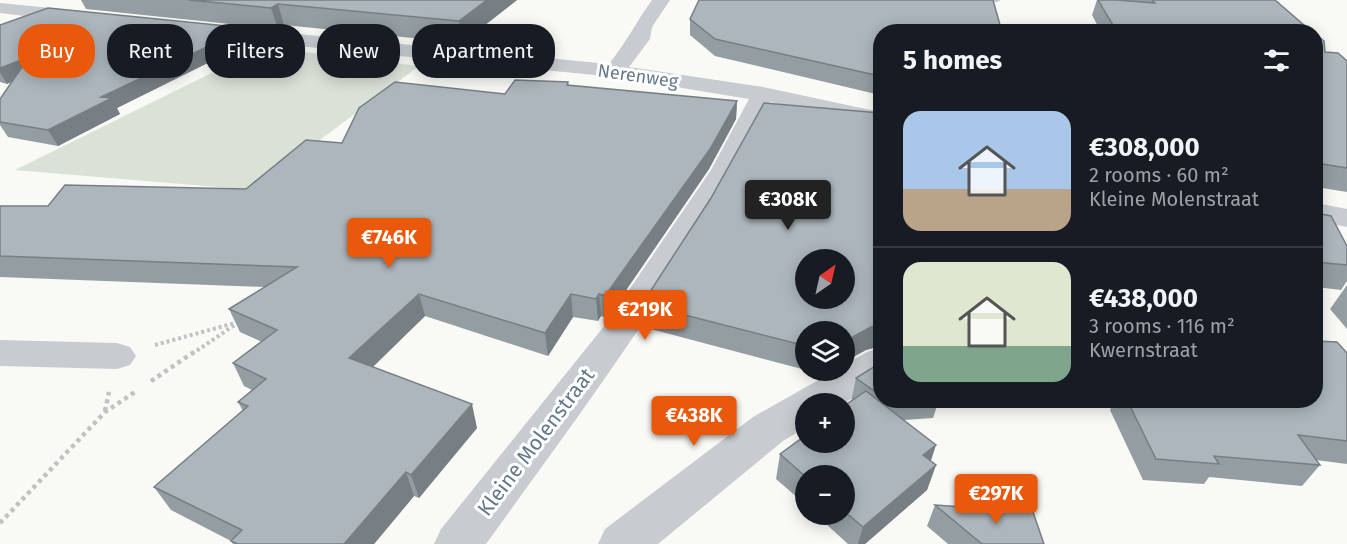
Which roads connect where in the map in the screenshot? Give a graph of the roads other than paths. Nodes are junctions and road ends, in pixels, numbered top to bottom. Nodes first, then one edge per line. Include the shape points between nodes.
1 (661, 0) edge
2 (0, 8) edge
3 (103, 19) edge
4 (193, 29) edge
5 (615, 71) junction
6 (763, 94) junction
7 (873, 118) edge
8 (1323, 213) edge
9 (1347, 218) edge
10 (0, 353) edge
11 (117, 356) road end
12 (873, 366) edge
13 (829, 393) edge
14 (795, 413) edge
15 (458, 544) edge
16 (622, 544) edge

1 - 5 street via 642,27 640,39
2 - 3 street
4 - 5 street, Nerenweg
5 - 6 street, Nerenweg
6 - 7 street, Nerenweg
6 - 15 street, Kleine Molenstraat via 725,170 618,334
8 - 9 street
10 - 11 street
12 - 13 street
14 - 16 street via 768,429

